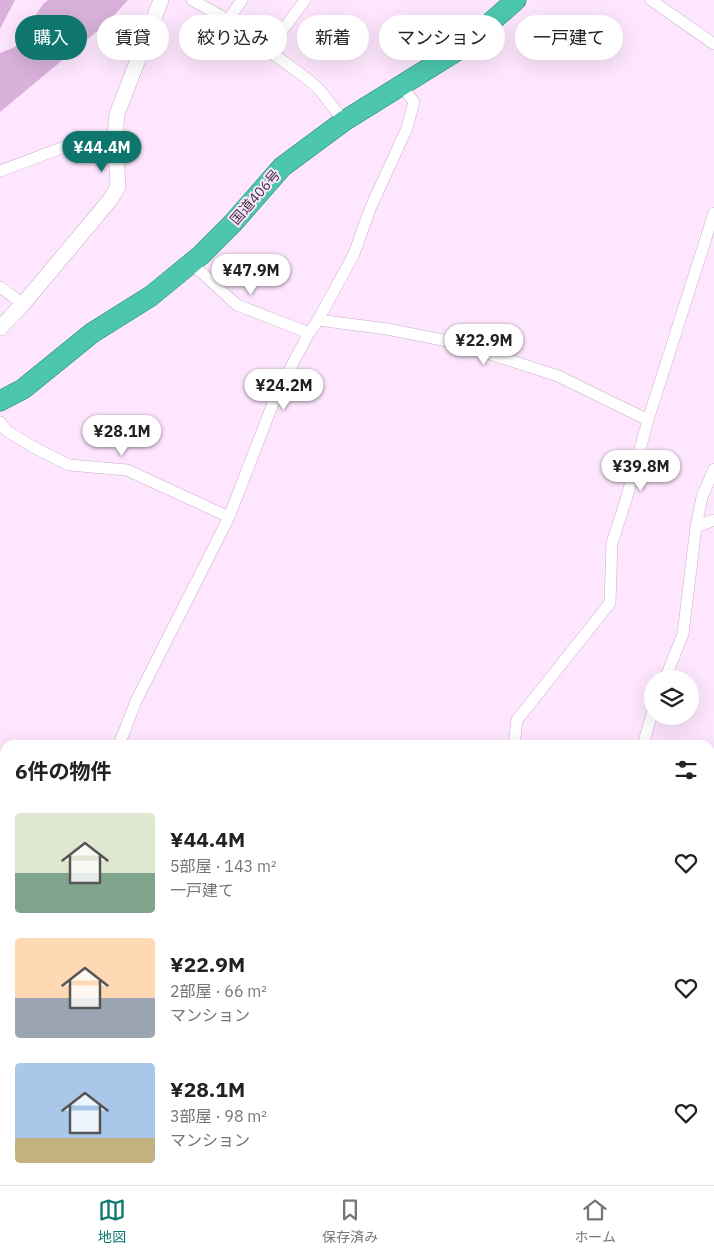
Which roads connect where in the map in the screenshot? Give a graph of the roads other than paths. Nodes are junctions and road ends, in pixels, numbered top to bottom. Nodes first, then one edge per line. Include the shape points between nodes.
1 (161, 0) edge
2 (192, 0) edge
3 (242, 0) edge
4 (305, 0) edge
5 (516, 0) edge
6 (651, 0) edge
7 (217, 15) edge
8 (231, 15) edge
9 (287, 24) edge
10 (714, 44) edge
11 (281, 60) edge
12 (401, 85) junction
13 (344, 121) junction
14 (80, 141) dead end
15 (0, 171) edge
16 (714, 213) edge
17 (191, 263) junction
18 (0, 286) edge
19 (23, 304) junction
20 (318, 320) junction
21 (0, 328) edge
22 (309, 333) junction
23 (0, 401) edge
24 (648, 420) junction
25 (0, 422) edge
26 (714, 469) edge
27 (229, 517) junction
28 (714, 520) edge
29 (696, 527) junction
30 (669, 670) edge
31 (649, 725) edge
32 (121, 740) edge
33 (515, 740) edge
34 (645, 740) edge

1 - 19 street via 117,114 118,187
2 - 7 street
3 - 8 street
4 - 9 street
5 - 12 highway, 国道406号 via 463,47
6 - 10 street
11 - 13 street via 318,88
12 - 13 highway, 国道406号
12 - 20 street via 414,102 407,128 370,209 354,254
13 - 17 highway, 国道406号 via 282,167 233,223
14 - 15 street
16 - 24 street
17 - 22 street via 237,305
17 - 23 highway, 国道406号 via 151,296 92,333 24,389
18 - 19 street
19 - 21 street
20 - 22 street
20 - 24 street via 454,342 558,376
22 - 27 street via 277,394
24 - 33 street via 612,543 610,603 517,720
25 - 27 street via 33,447 69,465 127,470
26 - 29 street via 702,497
27 - 32 street via 136,700
28 - 29 street
29 - 30 street via 683,634
31 - 34 street

